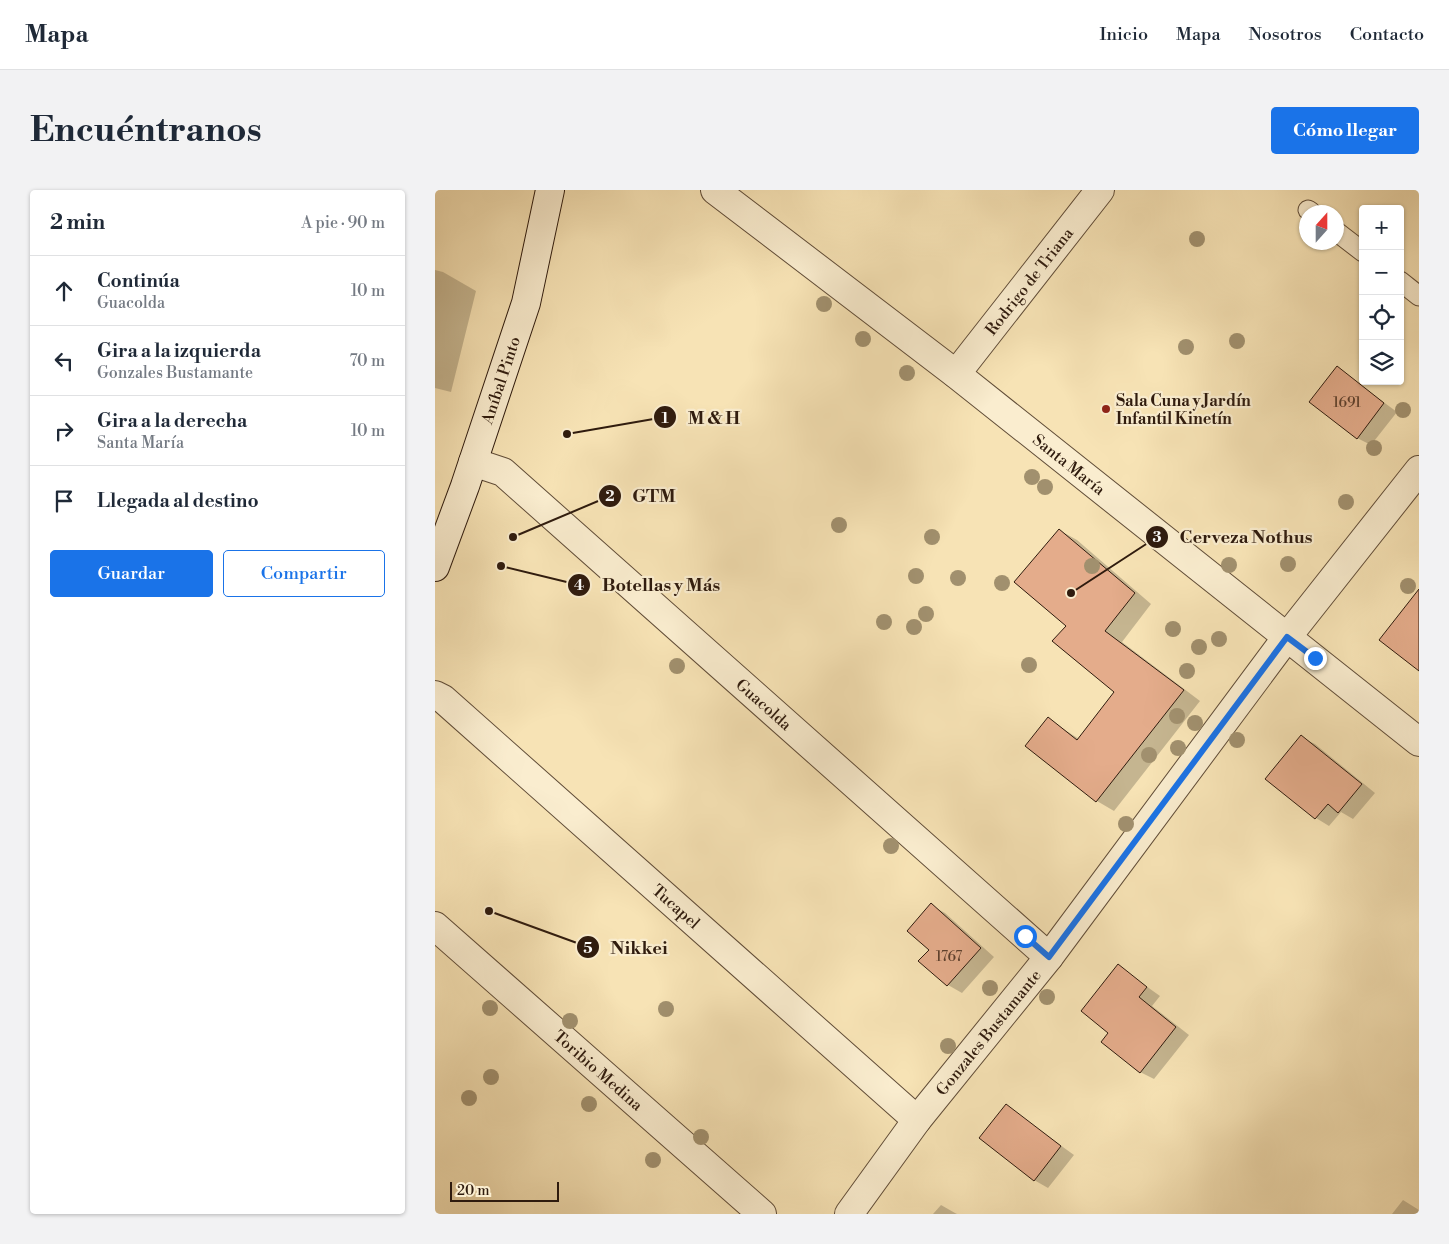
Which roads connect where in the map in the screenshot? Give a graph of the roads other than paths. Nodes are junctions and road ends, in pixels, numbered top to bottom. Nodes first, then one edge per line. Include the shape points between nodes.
1 (550, 190) edge
2 (715, 190) edge
3 (1100, 190) edge
4 (1344, 237) edge
5 (1360, 250) edge
6 (1404, 284) edge
7 (1419, 296) edge
8 (956, 374) junction
9 (473, 462) junction
10 (1419, 470) edge
11 (435, 567) edge
12 (1287, 637) junction
13 (435, 696) edge
14 (1419, 742) edge
15 (435, 926) edge
16 (1049, 957) junction
17 (917, 1120) junction
18 (762, 1214) edge
19 (849, 1214) edge

1 - 9 street, Aníbal Pinto via 526,303
2 - 8 street, Santa María
3 - 8 street, Rodrigo de Triana
4 - 5 lane
6 - 7 lane
8 - 12 street, Santa María
9 - 11 street, Aníbal Pinto
9 - 16 street, Guacolda via 503,472
10 - 12 street, Gonzales Bustamante
12 - 14 street, Santa María
12 - 16 street, Gonzales Bustamante
13 - 17 street, Tucapel via 443,699
15 - 18 street, Toribio Medina
16 - 17 street, Gonzales Bustamante
17 - 19 street, Gonzales Bustamante

